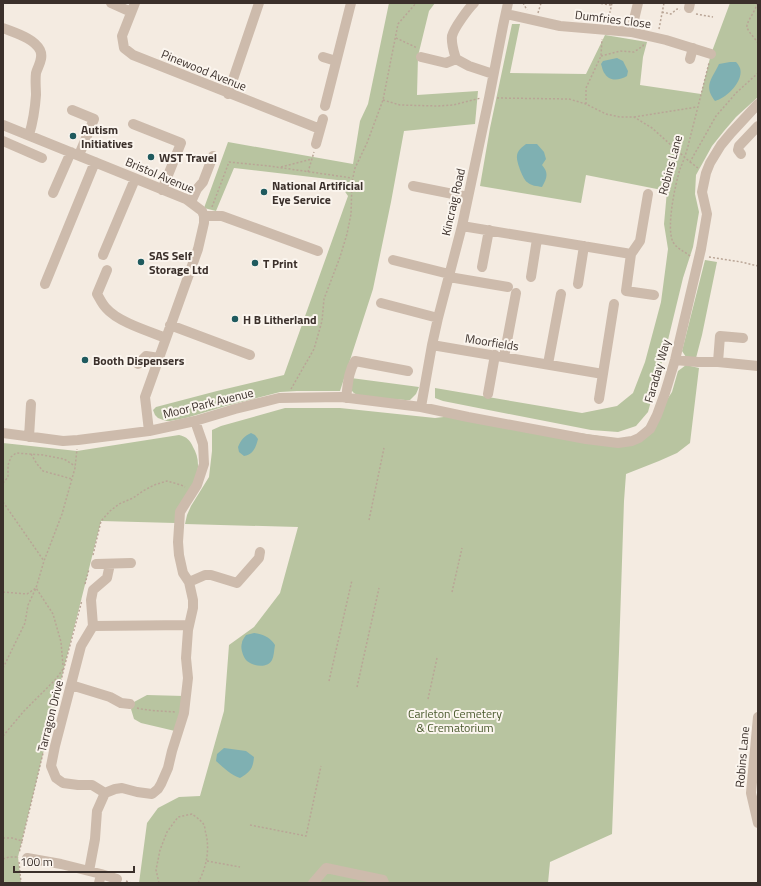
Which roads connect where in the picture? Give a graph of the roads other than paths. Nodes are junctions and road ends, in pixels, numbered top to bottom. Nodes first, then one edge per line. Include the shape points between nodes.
1 (111, 3) edge
2 (259, 3) edge
3 (351, 3) edge
4 (474, 3) edge
5 (508, 3) edge
6 (638, 3) edge
7 (133, 8) edge
8 (506, 14) junction
9 (3, 28) edge
10 (631, 32) junction
11 (693, 48) junction
12 (712, 54) road end
13 (323, 57) dead end
14 (421, 57) dead end
15 (456, 59) junction
16 (690, 59) dead end
17 (336, 61) junction
18 (493, 74) junction
19 (228, 94) junction
20 (758, 104) edge
21 (325, 106) dead end
22 (72, 110) dead end
23 (323, 119) dead end
24 (133, 124) dead end
25 (3, 125) edge
26 (758, 126) edge
27 (320, 129) junction
28 (19, 131) junction
29 (30, 135) junction
30 (3, 141) edge
31 (316, 144) dead end
32 (13, 145) junction
33 (75, 154) junction
34 (741, 154) dead end
35 (213, 156) dead end
36 (42, 158) dead end
37 (95, 162) junction
38 (135, 179) junction
39 (413, 186) dead end
40 (162, 190) junction
41 (54, 193) dead end
42 (648, 194) dead end
43 (468, 197) junction
44 (191, 202) junction
45 (203, 213) junction
46 (462, 226) junction
47 (489, 230) junction
48 (537, 239) junction
49 (584, 246) junction
50 (318, 251) dead end
51 (631, 254) junction
52 (103, 255) dead end
53 (393, 260) dead end
54 (482, 267) dead end
55 (107, 270) dead end
56 (449, 275) junction
57 (531, 277) dead end
58 (45, 284) dead end
59 (578, 284) dead end
60 (561, 294) dead end
61 (654, 295) dead end
62 (381, 303) dead end
63 (614, 304) dead end
64 (438, 318) junction
65 (170, 325) junction
66 (166, 338) junction
67 (743, 338) dead end
68 (432, 345) junction
69 (250, 355) dead end
70 (499, 356) junction
71 (159, 358) junction
72 (675, 360) junction
73 (718, 362) junction
74 (138, 364) dead end
75 (548, 364) junction
76 (758, 366) edge
77 (408, 371) dead end
78 (603, 374) junction
79 (488, 394) dead end
80 (346, 398) junction
81 (599, 399) dead end
82 (31, 404) dead end
83 (421, 407) junction
84 (195, 421) junction
85 (149, 431) junction
86 (3, 433) edge
87 (29, 437) junction
88 (260, 552) dead end
89 (132, 563) dead end
90 (96, 564) dead end
91 (110, 564) junction
92 (188, 582) junction
93 (189, 625) junction
94 (93, 626) junction
95 (71, 685) junction
96 (124, 707) road end
97 (758, 717) edge
98 (105, 793) junction
99 (758, 823) edge
100 (30, 856) road end
101 (89, 871) junction
102 (100, 879) edge
103 (117, 879) dead end
104 (313, 883) edge
105 (384, 883) edge

1 - 7 street
2 - 19 street
3 - 17 street
4 - 15 street via 452,36
5 - 8 street, Kincraig Road
6 - 10 street
7 - 19 street, Pinewood Avenue via 122,36 124,48 133,55
8 - 10 street, Dumfries Close via 560,26
8 - 18 street, Kincraig Road
9 - 29 street via 29,38 41,51
10 - 11 street, Dumfries Close
11 - 12 street, Dumfries Close
11 - 16 street
13 - 17 street
14 - 15 street via 446,63
15 - 18 street
17 - 21 street
18 - 43 street, Kincraig Road
19 - 27 street, Pinewood Avenue
20 - 72 street, Faraday Way via 715,154 706,173 702,192 707,214 707,238 700,256
22 - 33 street via 94,119
23 - 27 street
24 - 40 street via 181,143
25 - 28 street, Bristol Avenue
26 - 34 street via 739,146
27 - 31 street
28 - 29 street, Bristol Avenue
28 - 32 street
29 - 33 street, Bristol Avenue
30 - 32 street
32 - 36 street
33 - 37 street, Bristol Avenue
33 - 41 street
35 - 44 street via 203,182
37 - 38 street, Bristol Avenue
37 - 58 street
38 - 40 street, Bristol Avenue
38 - 52 street
39 - 43 street
40 - 44 street, Bristol Avenue
42 - 51 street via 640,241
43 - 46 street, Kincraig Road
44 - 45 street, Bristol Avenue
45 - 50 street via 222,216
45 - 65 street via 204,223 198,249
46 - 47 street
46 - 56 street, Kincraig Road
47 - 48 street
47 - 54 street
48 - 49 street
48 - 57 street
49 - 51 street
49 - 59 street
51 - 61 street via 626,291
53 - 56 street
55 - 66 street via 97,294 106,308 124,321
56 - 64 street, Kincraig Road
56 - 70 street via 512,290
60 - 75 street
62 - 64 street
63 - 78 street
64 - 68 street, Kincraig Road
65 - 66 street
65 - 69 street
66 - 71 street
67 - 73 street via 720,336
68 - 70 street, Moorfields
68 - 83 street, Kincraig Road
70 - 75 street, Moorfields
70 - 79 street
71 - 74 street via 146,356
71 - 85 street via 145,397
72 - 73 street
72 - 83 street, Faraday Way via 657,415 650,428 632,441 618,443 586,439
73 - 76 street
75 - 78 street, Moorfields
77 - 80 street via 355,361 349,375
78 - 81 street
80 - 83 street, Moor Park Avenue
80 - 84 street, Moor Park Avenue via 279,398
82 - 87 street
84 - 85 street, Moor Park Avenue
84 - 92 street via 203,444 204,464 197,485 180,512 178,542 183,572
85 - 87 street, Moor Park Avenue via 63,441
86 - 87 street, Moor Park Avenue
88 - 92 street via 238,586 211,575
89 - 91 street
90 - 91 street
91 - 94 street via 107,578 94,590 91,600
92 - 93 street via 193,608
93 - 94 street
93 - 98 street via 184,714 162,784 152,794 122,788
94 - 95 street, Tarragon Drive via 81,646
95 - 96 street via 110,697
95 - 98 street, Tarragon Drive via 51,766 56,778 62,783 92,785
97 - 99 street, Robins Lane via 751,793
98 - 101 street via 97,811
100 - 101 street
101 - 102 street
102 - 103 street
104 - 105 street via 326,868 383,880

